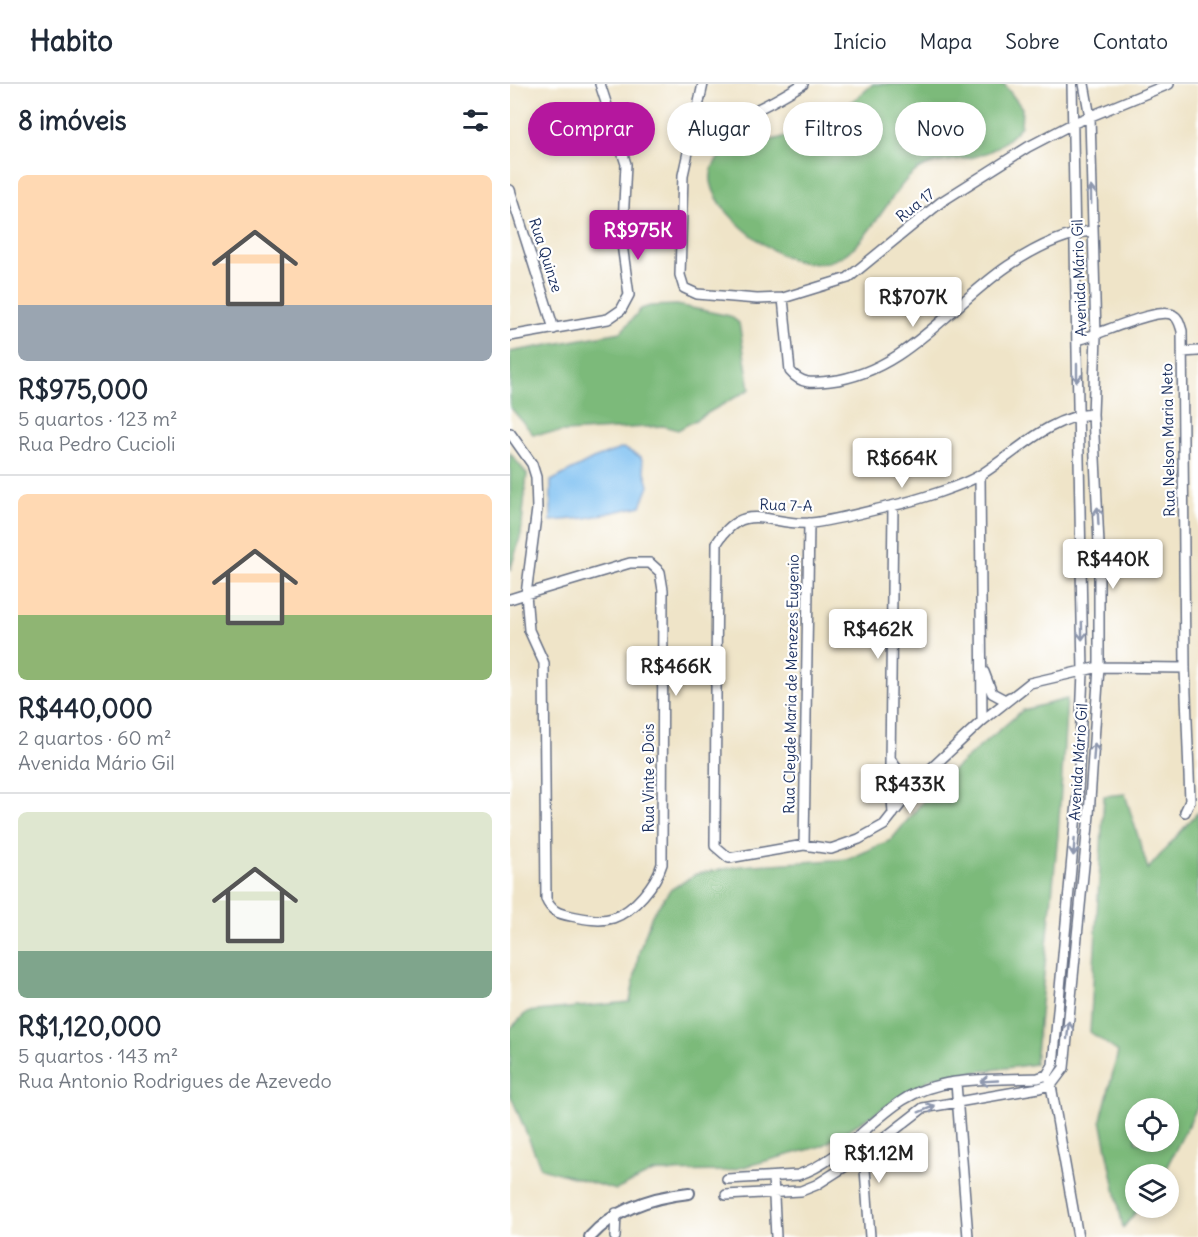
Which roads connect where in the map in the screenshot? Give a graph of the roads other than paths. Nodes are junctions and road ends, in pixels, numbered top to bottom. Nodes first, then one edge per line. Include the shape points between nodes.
1 (600, 84) edge
2 (703, 84) edge
3 (803, 84) edge
4 (1072, 84) edge
5 (1084, 84) edge
6 (1169, 84) edge
7 (699, 102) edge
8 (769, 102) edge
9 (1090, 117) junction
10 (1074, 123) junction
11 (687, 156) edge
12 (510, 190) edge
13 (1091, 231) junction
14 (1075, 233) junction
15 (783, 298) junction
16 (554, 329) junction
17 (510, 336) edge
18 (1096, 336) junction
19 (1077, 340) junction
20 (1198, 351) edge
21 (1182, 352) junction
22 (1093, 414) junction
23 (1077, 415) junction
24 (510, 433) edge
25 (980, 475) junction
26 (893, 506) junction
27 (809, 523) junction
28 (1099, 545) junction
29 (1080, 546) junction
30 (526, 594) junction
31 (510, 599) edge
32 (981, 664) junction
33 (1099, 667) junction
34 (1185, 668) junction
35 (1083, 672) junction
36 (1011, 697) junction
37 (982, 721) junction
38 (1193, 735) edge
39 (890, 759) junction
40 (922, 777) junction
41 (1078, 792) junction
42 (1091, 793) junction
43 (1185, 812) dead end
44 (893, 814) junction
45 (804, 845) junction
46 (1068, 914) junction
47 (1079, 915) junction
48 (1060, 1000) junction
49 (1071, 1001) junction
50 (1049, 1079) junction
51 (956, 1083) junction
52 (958, 1100) junction
53 (851, 1144) junction
54 (860, 1157) junction
55 (773, 1176) junction
56 (727, 1179) dead end
57 (772, 1192) junction
58 (689, 1193) dead end
59 (726, 1195) dead end
60 (616, 1213) junction
61 (590, 1237) edge
62 (615, 1237) edge
63 (776, 1237) edge
64 (870, 1237) edge
65 (968, 1237) edge
66 (1078, 1237) edge

1 - 16 street via 626,164 622,244 628,295 616,315
2 - 7 street
3 - 8 street
4 - 10 street, Avenida Mário Gil
5 - 9 street, Avenida Mário Gil
6 - 9 street, Rua 17
9 - 10 street, Rua 17
13 -> 9 street, Avenida Mário Gil
10 - 14 street, Avenida Mário Gil
10 - 15 street, Rua 17 via 941,202 848,278
11 - 15 street, Rua 17 via 683,175 680,275 684,288 697,294
12 - 16 street, Rua Quinze
13 - 14 street
13 - 18 street, Avenida Mário Gil
14 - 15 street via 1008,266 895,359 852,378 808,384 790,371
14 - 19 street, Avenida Mário Gil
16 - 17 street
18 - 19 street, Rua Nelson Maria Neto
18 - 21 street, Rua Nelson Maria Neto via 1157,312 1171,313 1182,331
18 - 22 street, Avenida Mário Gil
19 -> 23 street, Avenida Mário Gil
20 - 21 street
21 - 34 street, Rua Nelson Maria Neto
22 - 23 street, Rua 7-A
28 -> 22 street, Avenida Mário Gil
23 - 25 street, Rua 7-A via 1054,424
23 - 29 street, Avenida Mário Gil
24 - 30 street via 532,464 536,477 537,509
25 - 26 street, Rua 7-A
25 - 32 street
26 - 27 street, Rua 7-A
26 - 39 street
27 - 45 street, Rua Cleyde Maria de Menezes Eugenio
27 - 45 street, Rua 7-A via 762,517 739,520 730,524 717,543 715,846 729,858
28 - 29 street
28 - 33 street, Avenida Mário Gil
29 -> 35 street, Avenida Mário Gil
30 - 30 street, Rua Vinte e Dois via 641,561 657,568 663,590 662,864 641,897 628,910 611,918 563,915 548,905 544,888 544,663 530,630
30 - 31 street
32 - 36 street via 992,693 1005,700
32 - 37 street
33 - 34 street
33 - 35 street
42 -> 33 street, Avenida Mário Gil
34 - 38 street, Rua Nelson Maria Neto
35 - 36 street via 1030,683
35 - 41 street, Avenida Mário Gil
36 - 37 street
37 - 40 street
38 - 43 street, Rua Nelson Maria Neto via 1190,801
39 - 40 street via 902,775
39 - 44 street
40 - 44 street
41 - 42 street
41 -> 46 street, Avenida Mário Gil
42 - 47 street, Avenida Mário Gil
44 - 45 street via 884,825 831,849
46 - 47 street
46 - 48 street, Avenida Mário Gil
47 - 49 street, Avenida Mário Gil
48 - 49 street
48 - 50 street, Avenida Mário Gil
50 -> 49 street, Avenida Mário Gil via 1064,1068
50 -> 51 street
50 - 52 street
50 - 66 street
51 - 52 street
51 - 53 street via 905,1098
54 -> 52 street via 923,1108
52 - 65 street
53 - 54 street
53 - 55 street via 807,1172
54 - 57 street via 801,1191
54 - 64 street via 865,1168
55 - 56 street
55 - 57 street
57 - 59 street
57 - 63 street
58 - 60 street via 667,1195
60 - 61 street
60 - 62 street

